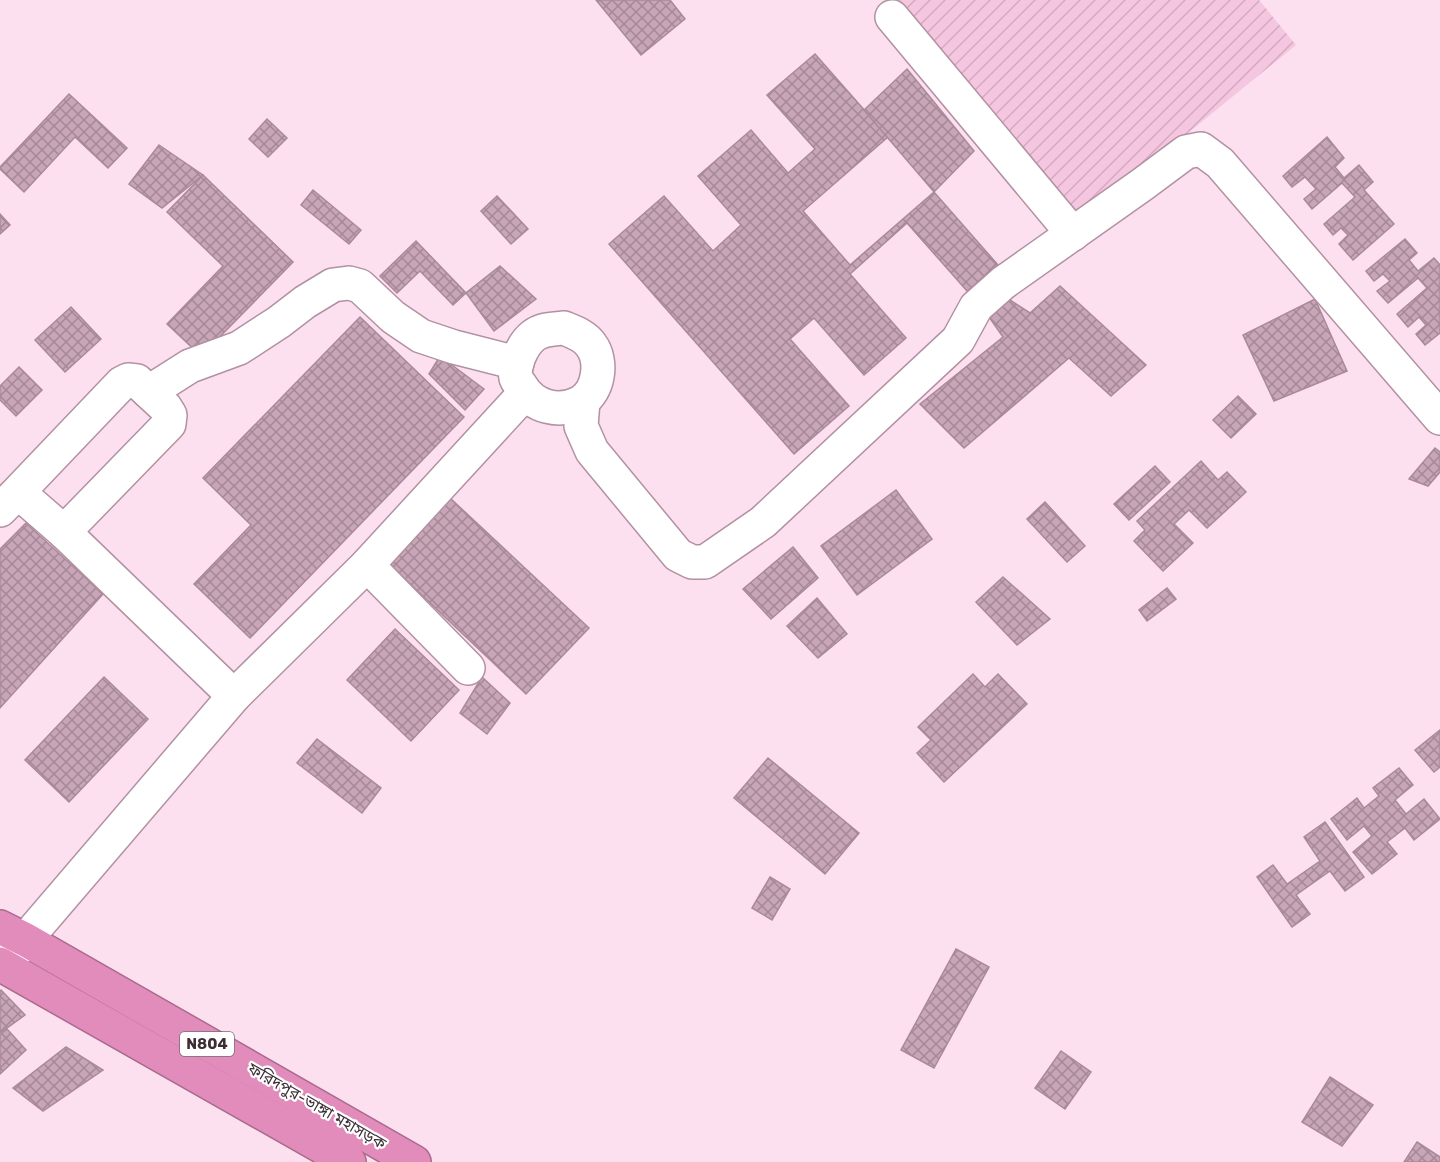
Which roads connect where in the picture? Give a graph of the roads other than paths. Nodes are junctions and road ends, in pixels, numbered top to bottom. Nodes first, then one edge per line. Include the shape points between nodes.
1 (892, 17) dead end
2 (1073, 234) junction
3 (521, 378) junction
4 (149, 392) junction
5 (582, 401) junction
6 (1440, 418) edge
7 (9, 501) edge
8 (64, 532) junction
9 (367, 565) junction
10 (468, 668) dead end
11 (234, 696) junction
12 (13, 934) edge
13 (1, 965) edge
14 (349, 1162) edge
15 (414, 1162) edge

1 - 2 street
2 - 5 street via 976,307 958,340 763,522 705,562 692,562 678,555 592,451 581,426
2 - 6 street via 1186,152 1201,149 1220,164
3 - 4 street via 421,336 393,317 360,286 349,283 333,285 239,348 190,366
3 - 5 street via 538,403 552,409
3 - 5 street via 522,348 533,336 548,329 564,328 578,333 591,344 598,358 594,387
3 - 9 street
4 - 7 street via 137,381 122,383
4 - 8 street via 165,407 169,424
7 - 8 street
8 - 11 street
9 - 10 street
9 - 11 street
11 - 12 street
12 - 13 street
12 - 15 highway, ফরিদপুর-ভাঙ্গা মহাসড়ক / N804
13 - 14 highway, ফরিদপুর-ভাঙ্গা মহাসড়ক / N804

